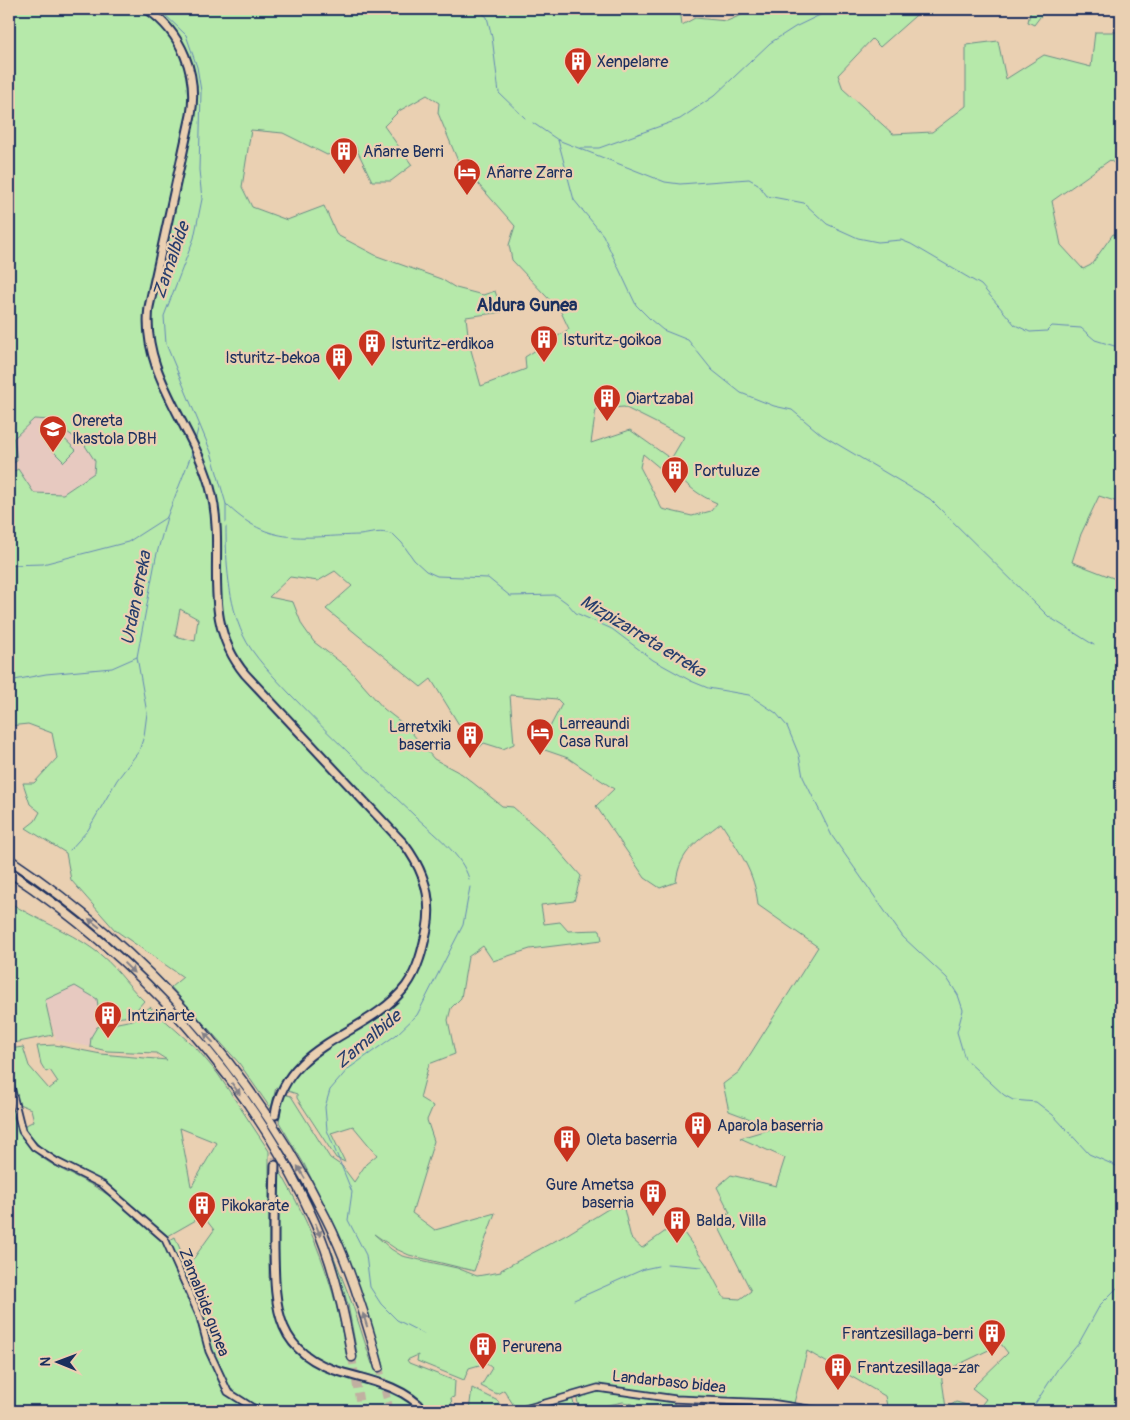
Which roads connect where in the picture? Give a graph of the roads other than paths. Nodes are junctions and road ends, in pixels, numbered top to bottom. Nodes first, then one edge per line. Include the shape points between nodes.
1 (148, 9) edge
2 (9, 859) edge
3 (9, 872) edge
4 (9, 1079) edge
5 (275, 1115) tunnel mouth
6 (275, 1165) tunnel mouth
7 (352, 1357) tunnel mouth
8 (380, 1367) tunnel mouth
9 (258, 1411) edge
10 (425, 1411) edge
11 (518, 1411) edge
12 (821, 1411) edge

1 - 5 main road via 161,19 178,41 188,61 193,90 191,115 149,307 149,339 163,383 204,470 212,497 222,633 227,648 245,674 404,844 421,870 429,900 424,943 405,986 385,1005 300,1064 280,1093
8 -> 2 highway via 351,1278 327,1219 250,1090 216,1045 102,929
3 -> 7 highway via 95,936 152,990 208,1050 242,1097 268,1135 316,1224 337,1285
4 - 9 street, Zamalbide gunea via 22,1131 34,1147 103,1186 165,1239 200,1316 210,1351 228,1392
6 - 10 main road via 274,1283 284,1330 298,1349 318,1364 394,1388
11 - 12 street, Landarbaso bidea via 598,1388 675,1399 770,1403

